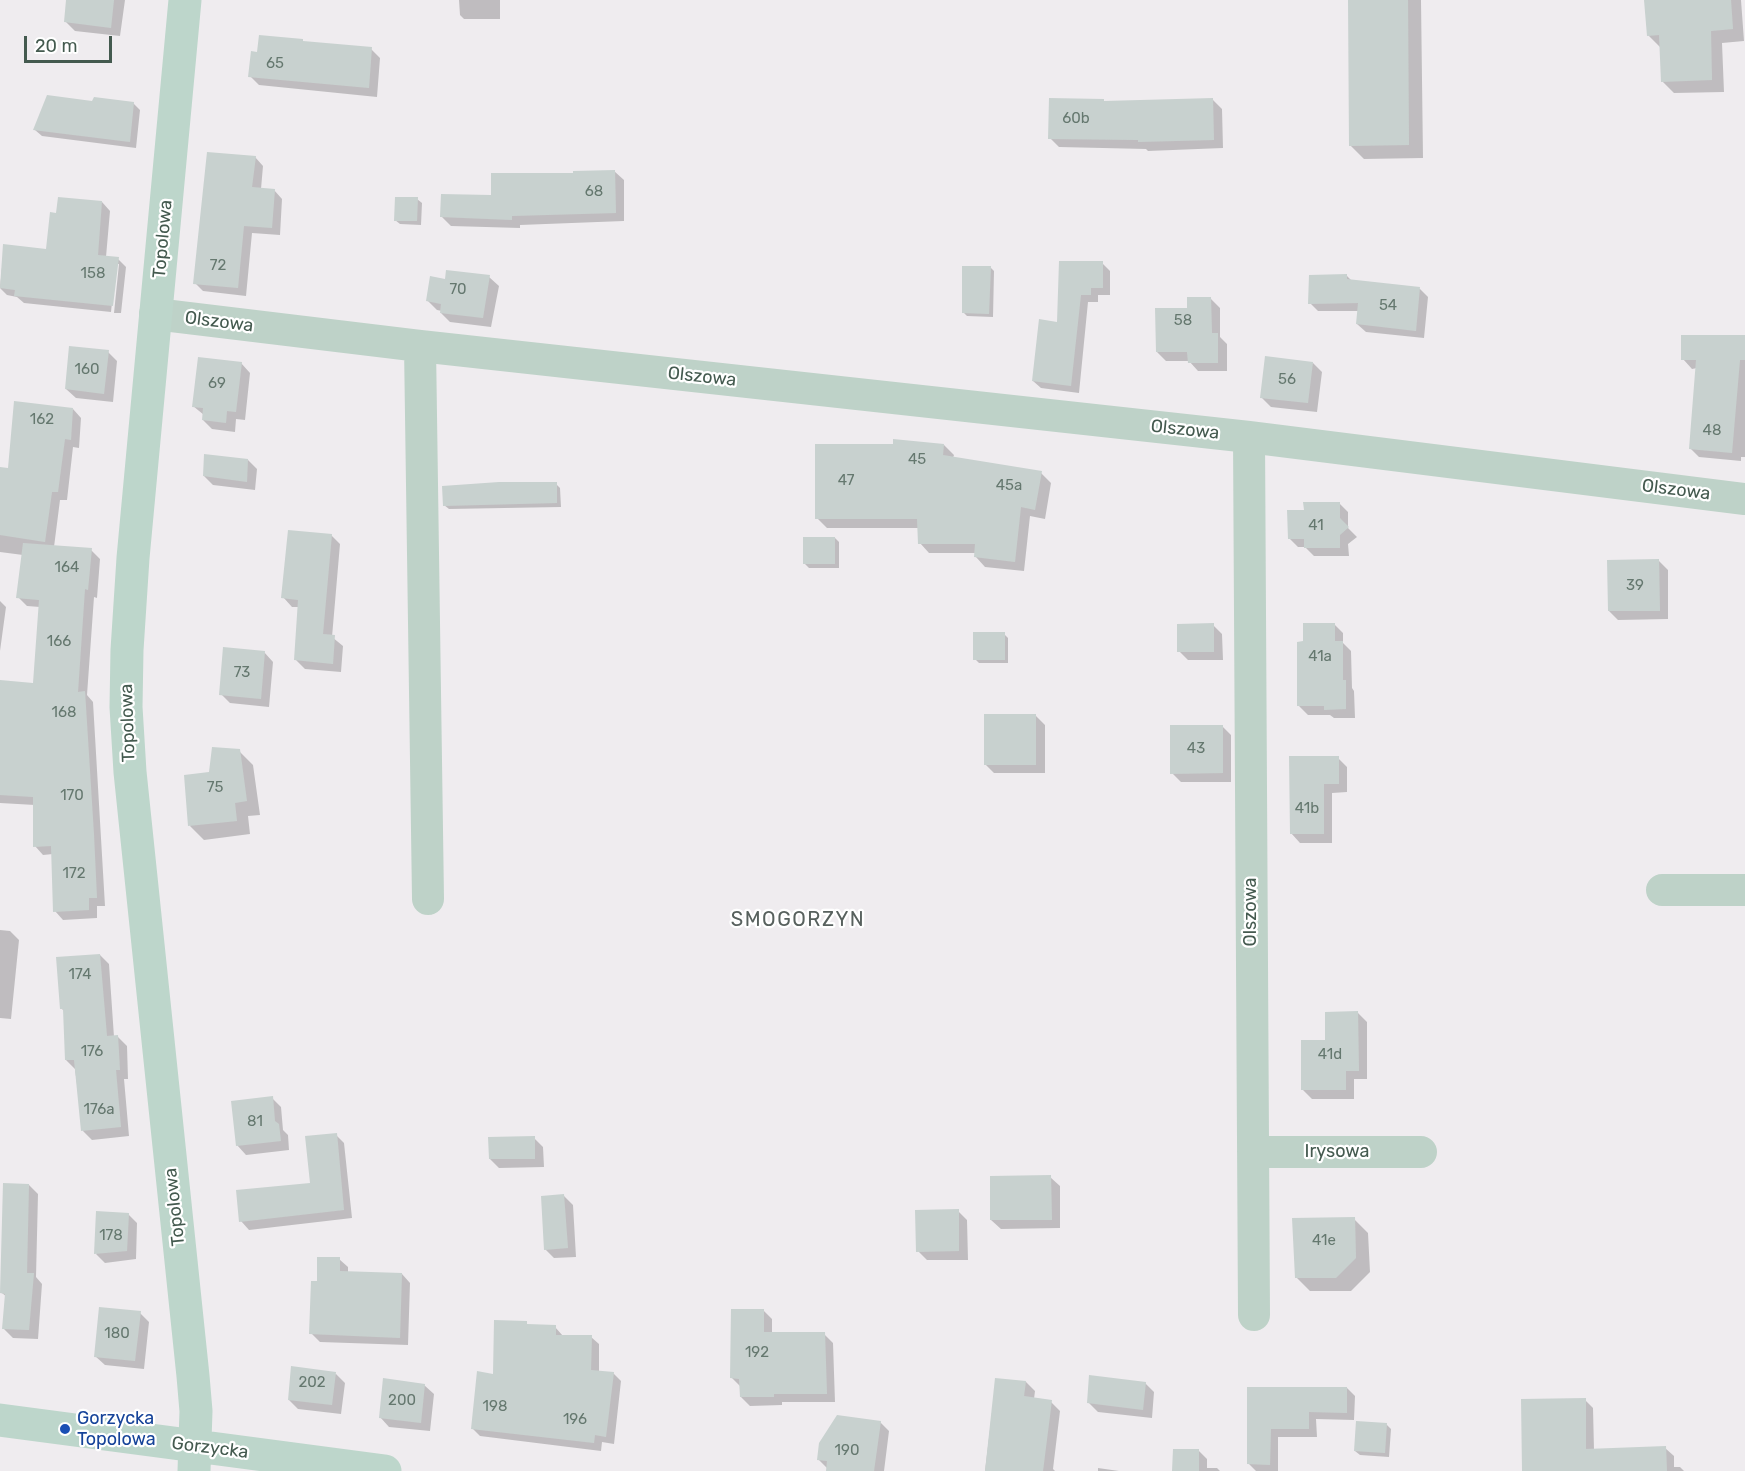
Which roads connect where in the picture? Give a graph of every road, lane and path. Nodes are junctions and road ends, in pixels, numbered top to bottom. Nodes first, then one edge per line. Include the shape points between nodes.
1 (185, 0) edge
2 (155, 314) junction
3 (420, 346) junction
4 (1249, 437) junction
5 (1745, 498) edge
6 (1745, 890) edge
7 (1662, 891) dead end
8 (428, 899) dead end
9 (1252, 1152) junction
10 (1421, 1152) dead end
11 (1254, 1315) dead end
12 (0, 1420) edge
13 (194, 1458) edge
14 (385, 1471) edge

1 - 2 street, Topolowa
2 - 3 street, Olszowa
2 - 13 street, Topolowa via 133,558 126,707 193,1376
3 - 4 street, Olszowa
3 - 8 street
4 - 5 street, Olszowa
4 - 9 street, Olszowa
6 - 7 street
9 - 10 street, Irysowa
9 - 11 street, Olszowa
12 - 13 street, Gorzycka
13 - 14 street, Gorzycka

